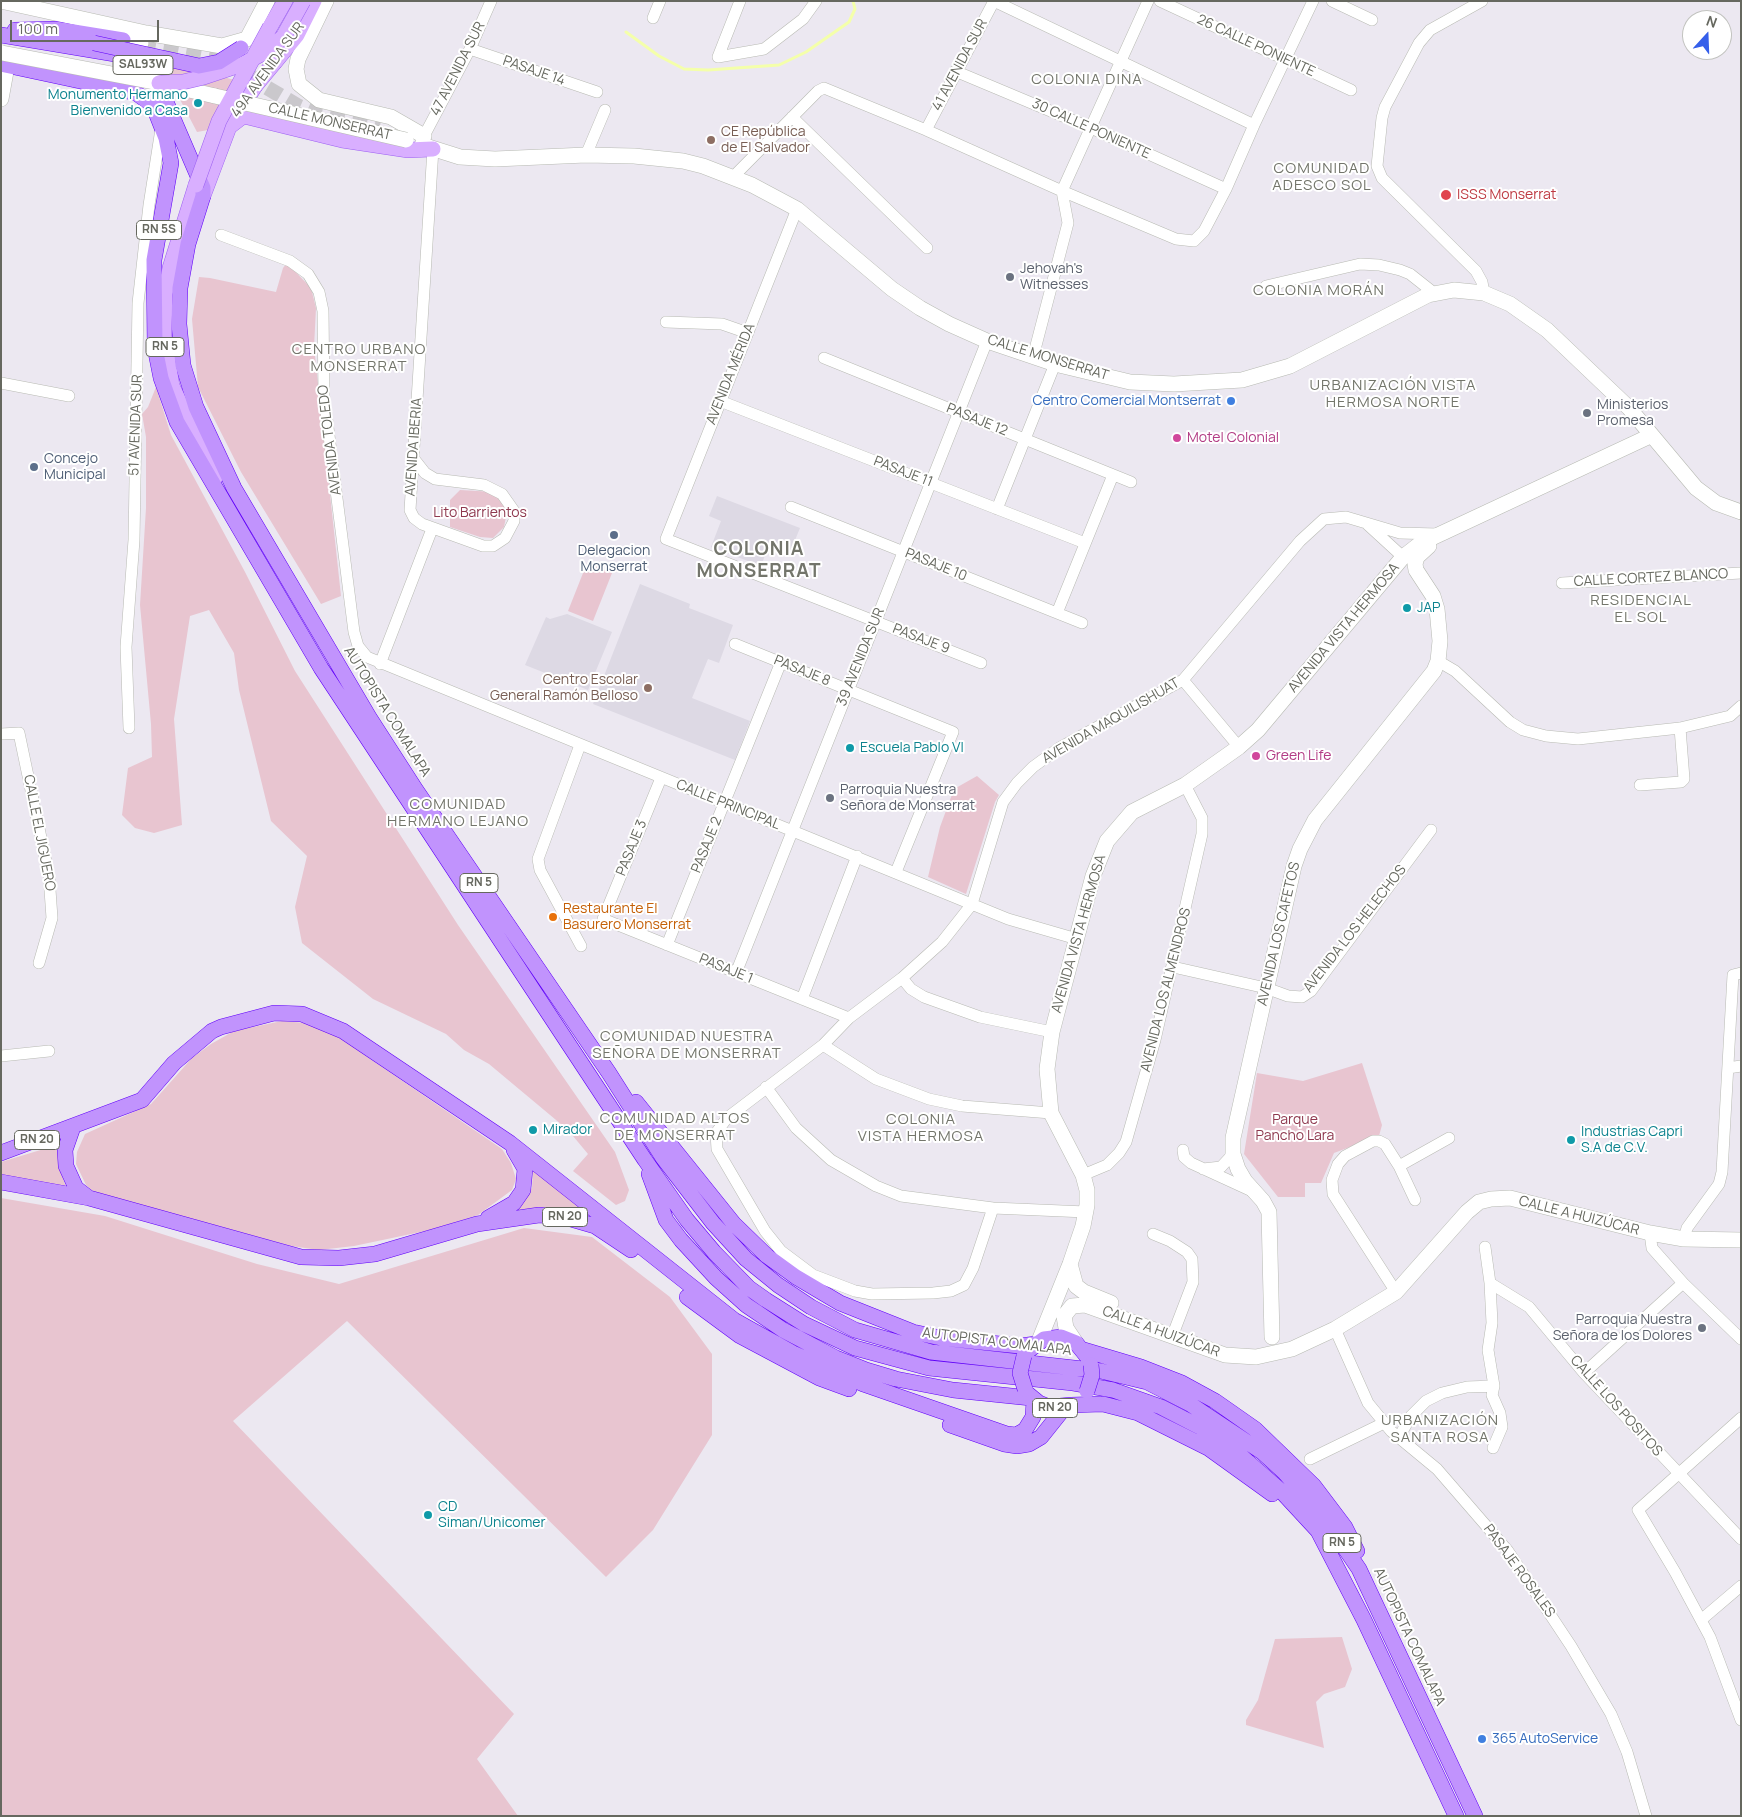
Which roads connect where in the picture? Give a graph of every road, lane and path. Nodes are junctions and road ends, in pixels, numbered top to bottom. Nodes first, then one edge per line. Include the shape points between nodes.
1 (267, 1) edge
2 (285, 1) edge
3 (303, 1) edge
4 (314, 1) edge
5 (326, 1) edge
6 (491, 1) edge
7 (660, 1) edge
8 (740, 1) edge
9 (816, 1) edge
10 (994, 1) edge
11 (1148, 1) edge
12 (1160, 1) edge
13 (1313, 1) edge
14 (1332, 1) edge
15 (1482, 1) edge
16 (1, 3) edge
17 (653, 18) dead end
18 (1372, 20) dead end
19 (1, 30) edge
20 (1, 35) edge
21 (30, 40) junction
22 (123, 40) junction
23 (142, 43) tunnel mouth
24 (244, 43) junction
25 (470, 50) junction
26 (3, 59) edge
27 (1286, 60) junction
28 (1120, 62) junction
29 (955, 71) junction
30 (159, 83) junction
31 (2, 89) edge
32 (1351, 90) dead end
33 (597, 92) dead end
34 (605, 110) dead end
35 (792, 117) junction
36 (162, 124) junction
37 (1254, 125) junction
38 (380, 126) tunnel mouth
39 (229, 127) junction
40 (1091, 128) junction
41 (926, 130) junction
42 (424, 136) junction
43 (433, 149) junction
44 (586, 155) junction
45 (541, 158) junction
46 (733, 177) junction
47 (200, 190) junction
48 (1226, 190) junction
49 (1062, 191) junction
50 (797, 208) junction
51 (221, 235) dead end
52 (927, 248) dead end
53 (1266, 286) dead end
54 (1434, 293) junction
55 (1484, 293) junction
56 (666, 322) dead end
57 (748, 333) junction
58 (987, 341) junction
59 (1033, 357) junction
60 (824, 358) dead end
61 (1055, 364) junction
62 (1, 383) edge
63 (69, 396) dead end
64 (720, 402) junction
65 (960, 413) junction
66 (1650, 436) junction
67 (1024, 439) junction
68 (414, 459) junction
69 (1113, 475) junction
70 (1131, 482) dead end
71 (932, 483) junction
72 (223, 502) junction
73 (791, 507) dead end
74 (996, 509) junction
75 (1741, 512) edge
76 (1366, 523) junction
77 (432, 529) junction
78 (1443, 534) junction
79 (666, 539) joint
80 (1085, 543) junction
81 (902, 551) junction
82 (1403, 558) junction
83 (1416, 570) junction
84 (1741, 573) edge
85 (1562, 583) dead end
86 (1378, 587) junction
87 (1057, 613) junction
88 (875, 621) junction
89 (1082, 623) dead end
90 (735, 644) dead end
91 (1438, 661) junction
92 (781, 662) junction
93 (981, 663) dead end
94 (380, 664) junction
95 (1183, 680) junction
96 (848, 690) junction
97 (1741, 706) edge
98 (129, 728) dead end
99 (1680, 728) junction
100 (1, 734) edge
101 (580, 746) junction
102 (1239, 748) junction
103 (661, 778) junction
104 (1185, 785) junction
105 (1640, 785) dead end
106 (724, 803) junction
107 (792, 830) junction
108 (1431, 830) dead end
109 (857, 856) junction
110 (896, 872) junction
111 (972, 904) junction
112 (603, 919) joint
113 (1078, 939) junction
114 (667, 945) junction
115 (581, 946) dead end
116 (39, 963) dead end
117 (1173, 967) junction
118 (736, 973) junction
119 (1741, 973) edge
120 (902, 978) junction
121 (1266, 988) junction
122 (802, 999) junction
123 (850, 1018) junction
124 (1736, 1022) edge
125 (1052, 1032) junction
126 (823, 1045) junction
127 (49, 1051) dead end
128 (1, 1056) edge
129 (1741, 1066) edge
130 (1728, 1068) junction
131 (609, 1073) junction
132 (766, 1087) junction
133 (1052, 1112) junction
134 (73, 1127) junction
135 (1449, 1138) dead end
136 (510, 1143) junction
137 (1183, 1150) dead end
138 (1, 1152) edge
139 (1232, 1154) junction
140 (645, 1160) junction
141 (1399, 1166) junction
142 (1203, 1169) junction
143 (1083, 1175) junction
144 (1, 1182) edge
145 (1256, 1193) junction
146 (89, 1198) junction
147 (1416, 1200) dead end
148 (993, 1208) junction
149 (1086, 1212) junction
150 (478, 1224) junction
151 (1650, 1233) junction
152 (1153, 1234) dead end
153 (1684, 1239) junction
154 (1741, 1240) edge
155 (1485, 1247) dead end
156 (1070, 1264) junction
157 (1490, 1283) junction
158 (1683, 1283) junction
159 (1396, 1292) junction
160 (1175, 1329) junction
161 (1335, 1329) junction
162 (1741, 1339) edge
163 (1269, 1340) junction
164 (1037, 1342) junction
165 (1080, 1346) junction
166 (1292, 1349) junction
167 (1251, 1357) junction
168 (1584, 1373) junction
169 (1494, 1386) junction
170 (1030, 1396) junction
171 (1068, 1406) junction
172 (1741, 1418) edge
173 (1384, 1423) junction
174 (1400, 1437) junction
175 (1493, 1448) dead end
176 (1310, 1458) dead end
177 (1678, 1474) junction
178 (1741, 1540) edge
179 (1741, 1586) edge
180 (1376, 1602) junction
181 (1364, 1620) junction
182 (1701, 1620) junction
183 (1741, 1720) edge
184 (1456, 1816) edge
185 (1475, 1816) edge
186 (1646, 1816) edge

1 - 24 street
2 - 47 main road, 49A AVENIDA SUR / RN 5, bridge via 219,121
3 - 30 main road, bridge via 283,37 267,51 243,64 204,77
4 - 39 main road, 49A AVENIDA SUR / RN 5, bridge via 297,35 255,86
5 - 42 street, 49A AVENIDA SUR via 298,59 299,84 308,93 328,103 391,118
6 - 25 street, 47 AVENIDA SUR
7 - 17 street
8 - 9 street via 718,57 764,49 803,19
10 - 28 street
10 - 29 street, 41 AVENIDA SUR
11 - 28 street
12 - 27 street, 26 CALLE PONIENTE
13 - 27 street
14 - 18 street
15 - 55 street via 1430,30 1419,43 1384,111 1377,166 1382,178 1476,271
16 - 22 street
16 - 24 street via 214,46
19 - 22 highway via 55,29
20 - 21 highway, SAL93W
21 - 24 highway, bridge via 60,38 94,43 199,66 219,62
21 - 47 highway, SAL93W via 105,51 134,59 148,68 166,100 201,183
22 - 23 street
25 - 33 street, PASAJE 14
25 - 42 street, 47 AVENIDA SUR
26 - 30 street, CALLE MONSERRAT, bridge
26 - 31 street
26 - 36 highway, RN 5S via 136,93 153,105
27 - 32 street, 26 CALLE PONIENTE
27 - 37 street
28 - 37 street
28 - 40 street
29 - 40 street, 30 CALLE PONIENTE
29 - 41 street, 41 AVENIDA SUR
30 - 43 street, CALLE MONSERRAT, bridge
34 - 44 street
35 - 41 street via 818,90 824,88
35 - 46 street
35 - 52 street
36 - 72 highway, RN 5S via 170,152 170,175 154,260 155,348 161,378 177,422
36 - 98 street, 51 AVENIDA SUR via 148,205 138,303 134,540 126,647
37 - 48 street
38 - 42 street, CALLE MONSERRAT
39 - 43 main road via 242,117 248,117 342,140 408,150
39 - 47 main road, 49A AVENIDA SUR / RN 5
40 - 48 street, 30 CALLE PONIENTE
40 - 49 street
41 - 49 street
42 - 45 street, CALLE MONSERRAT via 470,150
43 - 45 street, CALLE MONSERRAT via 460,157
43 - 68 street, AVENIDA IBERIA
44 - 45 street, CALLE MONSERRAT
44 - 46 street, CALLE MONSERRAT via 684,161
46 - 50 street, CALLE MONSERRAT
47 - 72 main road, RN 5 via 174,254 166,288 165,347 175,393 212,467
47 - 131 highway, AUTOPISTA COMALAPA / RN 5 via 184,265 178,315 183,366 196,407 234,488 369,717
48 - 49 street via 1204,231 1194,241 1176,239
49 - 59 street via 1068,222
50 - 57 street, AVENIDA MÉRIDA
50 - 58 street, CALLE MONSERRAT via 906,299
51 - 94 street, AVENIDA TOLEDO via 290,261 308,274 319,292 323,311 324,396 354,632 364,654
53 - 54 street via 1360,264 1379,265 1410,274
54 - 55 street, CALLE MONSERRAT via 1462,290
54 - 61 street, CALLE MONSERRAT via 1290,366 1242,380 1174,384 1130,382
55 - 66 street, CALLE MONSERRAT via 1510,304 1547,330 1629,408
56 - 57 street via 722,324
57 - 64 street, AVENIDA MÉRIDA
58 - 59 street, CALLE MONSERRAT
58 - 65 street, 39 AVENIDA SUR
59 - 61 street, CALLE MONSERRAT
60 - 65 street, PASAJE 12
61 - 67 street
62 - 63 street
64 - 71 street, PASAJE 11
64 - 79 street, AVENIDA MÉRIDA
65 - 67 street, PASAJE 12
65 - 71 street, 39 AVENIDA SUR
66 - 75 street, CALLE MONSERRAT via 1696,488 1716,503
66 - 78 street, AVENIDA VISTA HERMOSA
67 - 69 street, PASAJE 12
67 - 74 street
68 - 77 street, AVENIDA IBERIA via 410,510 419,523
68 - 77 street via 435,479 495,489 514,511 509,533 492,546
69 - 70 street, PASAJE 12
69 - 80 street
71 - 74 street, PASAJE 11
71 - 81 street, 39 AVENIDA SUR
72 - 140 highway, RN 5 via 321,668
73 - 81 street, PASAJE 10
74 - 80 street, PASAJE 11
76 - 78 street, AVENIDA MAQUILISHUAT via 1400,533
76 - 82 street
76 - 95 street, AVENIDA MAQUILISHUAT via 1346,517 1324,519 1300,541
77 - 94 street
78 - 82 street, AVENIDA VISTA HERMOSA via 1422,543
78 - 83 street via 1417,557
79 - 88 street, PASAJE 9
80 - 87 street
81 - 87 street, PASAJE 10
81 - 88 street, 39 AVENIDA SUR
82 - 86 street, AVENIDA VISTA HERMOSA
83 - 86 street via 1402,568
83 - 91 street, AVENIDA LOS CAFETOS via 1433,596 1437,609
84 - 85 street, CALLE CORTEZ BLANCO
86 - 102 street, AVENIDA VISTA HERMOSA via 1258,730
87 - 89 street, PASAJE 10
88 - 93 street, PASAJE 9
88 - 96 street, 39 AVENIDA SUR
90 - 92 street, PASAJE 8
91 - 99 street via 1455,671 1516,727 1533,734 1578,739
91 - 121 street, AVENIDA LOS CAFETOS via 1434,671 1309,829 1294,866
92 - 96 street, PASAJE 8
92 - 106 street, PASAJE 2
94 - 101 street, CALLE PRINCIPAL
95 - 102 street
95 - 111 street, AVENIDA MAQUILISHUAT via 1059,748 1017,783 1003,802
96 - 107 street, 39 AVENIDA SUR
96 - 110 street, PASAJE 8 via 953,732
97 - 99 street via 1730,716
99 - 105 street via 1684,779 1681,782
100 - 116 street, CALLE EL JIGUERO via 19,732 49,876 52,918
101 - 103 street, CALLE PRINCIPAL
101 - 115 street via 538,859 540,870
102 - 104 street, AVENIDA VISTA HERMOSA
103 - 106 street, CALLE PRINCIPAL
103 - 112 street, PASAJE 3
104 - 113 street, AVENIDA VISTA HERMOSA via 1132,812 1107,841 1093,876
104 - 117 street, AVENIDA LOS ALMENDROS via 1202,818 1202,826
106 - 107 street, CALLE PRINCIPAL
106 - 114 street, PASAJE 2
107 - 109 street, CALLE PRINCIPAL
107 - 118 street, 39 AVENIDA SUR
108 - 121 street, AVENIDA LOS HELECHOS via 1311,991 1296,997
109 - 110 street, CALLE PRINCIPAL
109 - 122 street
110 - 111 street, CALLE PRINCIPAL
111 - 113 street, CALLE PRINCIPAL via 1021,924
111 - 120 street, AVENIDA MAQUILISHUAT via 942,942
112 - 114 street, PASAJE 1
113 - 125 street, AVENIDA VISTA HERMOSA
114 - 118 street, PASAJE 1
117 - 121 street, AVENIDA LOS HELECHOS
117 - 143 street, AVENIDA LOS ALMENDROS via 1126,1142 1107,1165
118 - 122 street, PASAJE 1
119 - 124 street via 1733,975
120 - 123 street, AVENIDA MAQUILISHUAT
120 - 125 street via 911,989 932,1000 980,1016
121 - 139 street, AVENIDA LOS CAFETOS
122 - 123 street, PASAJE 1
123 - 126 street, AVENIDA MAQUILISHUAT
124 - 130 street
125 - 133 street, AVENIDA VISTA HERMOSA via 1046,1069
126 - 132 street, AVENIDA MAQUILISHUAT
126 - 133 street via 876,1079 929,1099 962,1106
127 - 128 street
129 - 130 street
130 - 153 street via 1719,1184 1687,1228
131 - 164 highway via 653,1121 734,1224 796,1278 861,1313 913,1332 1012,1345
131 - 180 highway, AUTOPISTA COMALAPA / RN 5 via 663,1158 713,1223 746,1259 794,1296 842,1324 909,1347 1101,1371 1147,1382 1172,1394 1239,1435 1284,1473 1325,1519 1359,1568
132 - 148 street via 812,1144 855,1175 901,1196
132 - 148 street, AVENIDA MAQUILISHUAT via 719,1127 716,1133 718,1149 772,1241 813,1275 866,1294 951,1291 964,1285 973,1268
133 - 143 street, AVENIDA VISTA HERMOSA
134 - 136 highway, RN 20 via 142,1100 174,1063 212,1031 250,1018 293,1013 343,1031
134 - 138 highway, RN 20
134 - 146 highway via 65,1150 66,1166 76,1188
135 - 141 street
136 - 150 highway via 524,1169 522,1190 507,1208
136 - 170 highway, RN 20 via 734,1320 793,1353 863,1384 1008,1434 1016,1435 1025,1430 1033,1417
137 - 142 street via 1187,1160
139 - 142 street via 1220,1167
139 - 145 street via 1245,1181
140 - 170 highway via 666,1220 681,1240 746,1305 783,1330 836,1358 896,1379 953,1390
140 - 181 highway, RN 5 via 687,1220 749,1288 788,1315 827,1336 872,1354 929,1368 1113,1390 1153,1403 1200,1427 1238,1453 1303,1513 1333,1557
141 - 147 street
141 - 159 street via 1385,1144 1373,1141 1345,1156 1332,1180 1332,1194
142 - 145 street
143 - 149 street, AVENIDA VISTA HERMOSA via 1087,1190
144 - 146 highway, RN 20
145 - 163 street via 1269,1212
146 - 150 highway, RN 20 via 290,1255 315,1258 375,1254
148 - 149 street
149 - 156 street, AVENIDA VISTA HERMOSA
150 - 171 highway, RN 20 via 549,1215 595,1226 626,1246 725,1327 784,1360 819,1378 1004,1444 1029,1444 1041,1437
151 - 153 street, CALLE A HUIZÚCAR
151 - 158 street via 1652,1248
151 - 159 street, CALLE A HUIZÚCAR via 1510,1198 1491,1198 1479,1202 1467,1212
152 - 160 street via 1170,1241 1192,1259 1193,1282
153 - 154 street, CALLE A HUIZÚCAR
155 - 157 street
156 - 160 street, CALLE A HUIZÚCAR via 1076,1286 1084,1292
156 - 164 street, AVENIDA VISTA HERMOSA
157 - 168 street, CALLE LOS POSITOS via 1529,1307
157 - 169 street via 1492,1323 1488,1350
158 - 162 street
158 - 168 street
159 - 161 street, CALLE A HUIZÚCAR
160 - 163 street, CALLE A HUIZÚCAR via 1231,1348 1256,1347
161 - 166 street, CALLE A HUIZÚCAR
161 - 173 street, PASAJE ROSALES via 1368,1403
163 - 166 street
163 - 167 street
164 - 165 highway via 1061,1337
164 - 170 highway, RN 20, bridge via 1024,1356 1020,1373
165 - 167 street, CALLE A HUIZÚCAR via 1066,1328 1064,1316 1072,1306 1085,1306 1218,1353
165 - 171 highway, RN 20, bridge via 1091,1365 1091,1381 1087,1391
165 - 180 highway via 1182,1383 1255,1429 1333,1509 1356,1548
166 - 167 street, CALLE A HUIZÚCAR
168 - 177 street, CALLE LOS POSITOS
169 - 174 street via 1467,1387 1426,1401 1412,1416
169 - 175 street via 1492,1395 1502,1427
170 - 171 highway, RN 20 via 1049,1407
171 - 181 highway via 1103,1404 1138,1413 1208,1448 1270,1492 1305,1531
172 - 177 street
173 - 174 street, PASAJE ROSALES
173 - 176 street
174 - 186 street, PASAJE ROSALES via 1437,1469 1508,1551 1571,1646 1611,1714 1627,1752
177 - 178 street, CALLE LOS POSITOS
177 - 182 street via 1639,1507 1638,1513
179 - 182 street
180 - 185 highway, AUTOPISTA COMALAPA / RN 5
181 - 184 highway, RN 5
182 - 183 street

